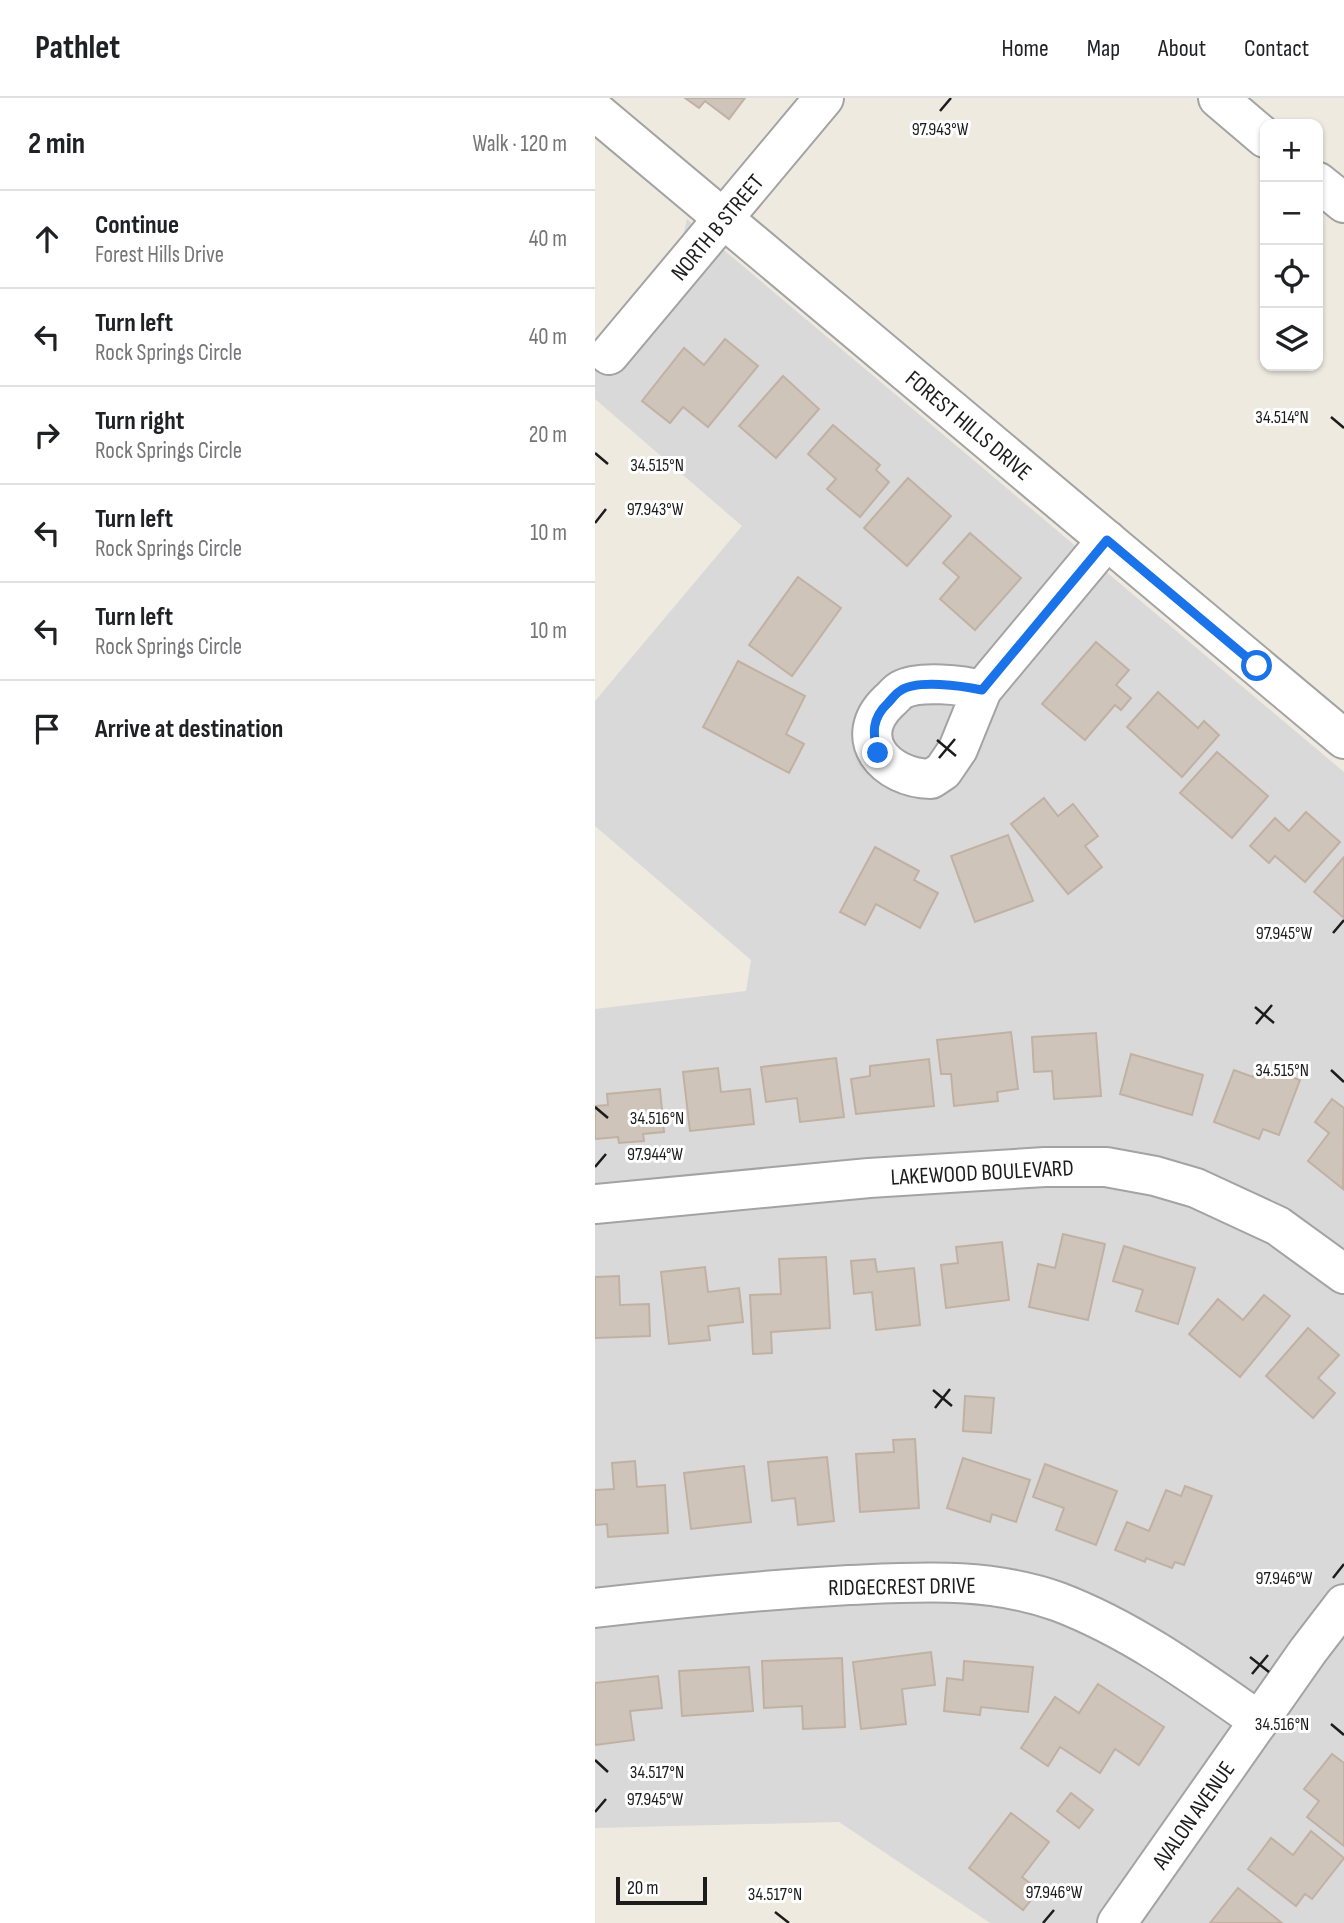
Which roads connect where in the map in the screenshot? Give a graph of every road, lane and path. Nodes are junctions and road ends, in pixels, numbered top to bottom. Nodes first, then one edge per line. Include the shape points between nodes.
1 (824, 98) edge
2 (1218, 98) edge
3 (595, 111) edge
4 (1260, 134) edge
5 (1323, 186) edge
6 (1344, 204) edge
7 (723, 219) junction
8 (609, 355) dead end
9 (1107, 540) junction
10 (982, 690) dead end
11 (1344, 739) edge
12 (595, 1204) edge
13 (1344, 1274) edge
14 (1344, 1604) edge
15 (595, 1608) edge
16 (1259, 1721) junction
17 (1117, 1923) edge

1 - 7 street, NORTH B STREET
2 - 4 street
3 - 7 street, FOREST HILLS DRIVE
5 - 6 street
7 - 8 street, NORTH B STREET
7 - 9 street, FOREST HILLS DRIVE
9 - 10 street
9 - 11 street, FOREST HILLS DRIVE
12 - 13 street, LAKEWOOD BOULEVARD via 882,1177 1107,1167 1196,1188 1278,1226
14 - 16 street, AVALON AVENUE
15 - 16 street, RIDGECREST DRIVE via 810,1587 984,1583 1056,1601 1115,1626
16 - 17 street, AVALON AVENUE

